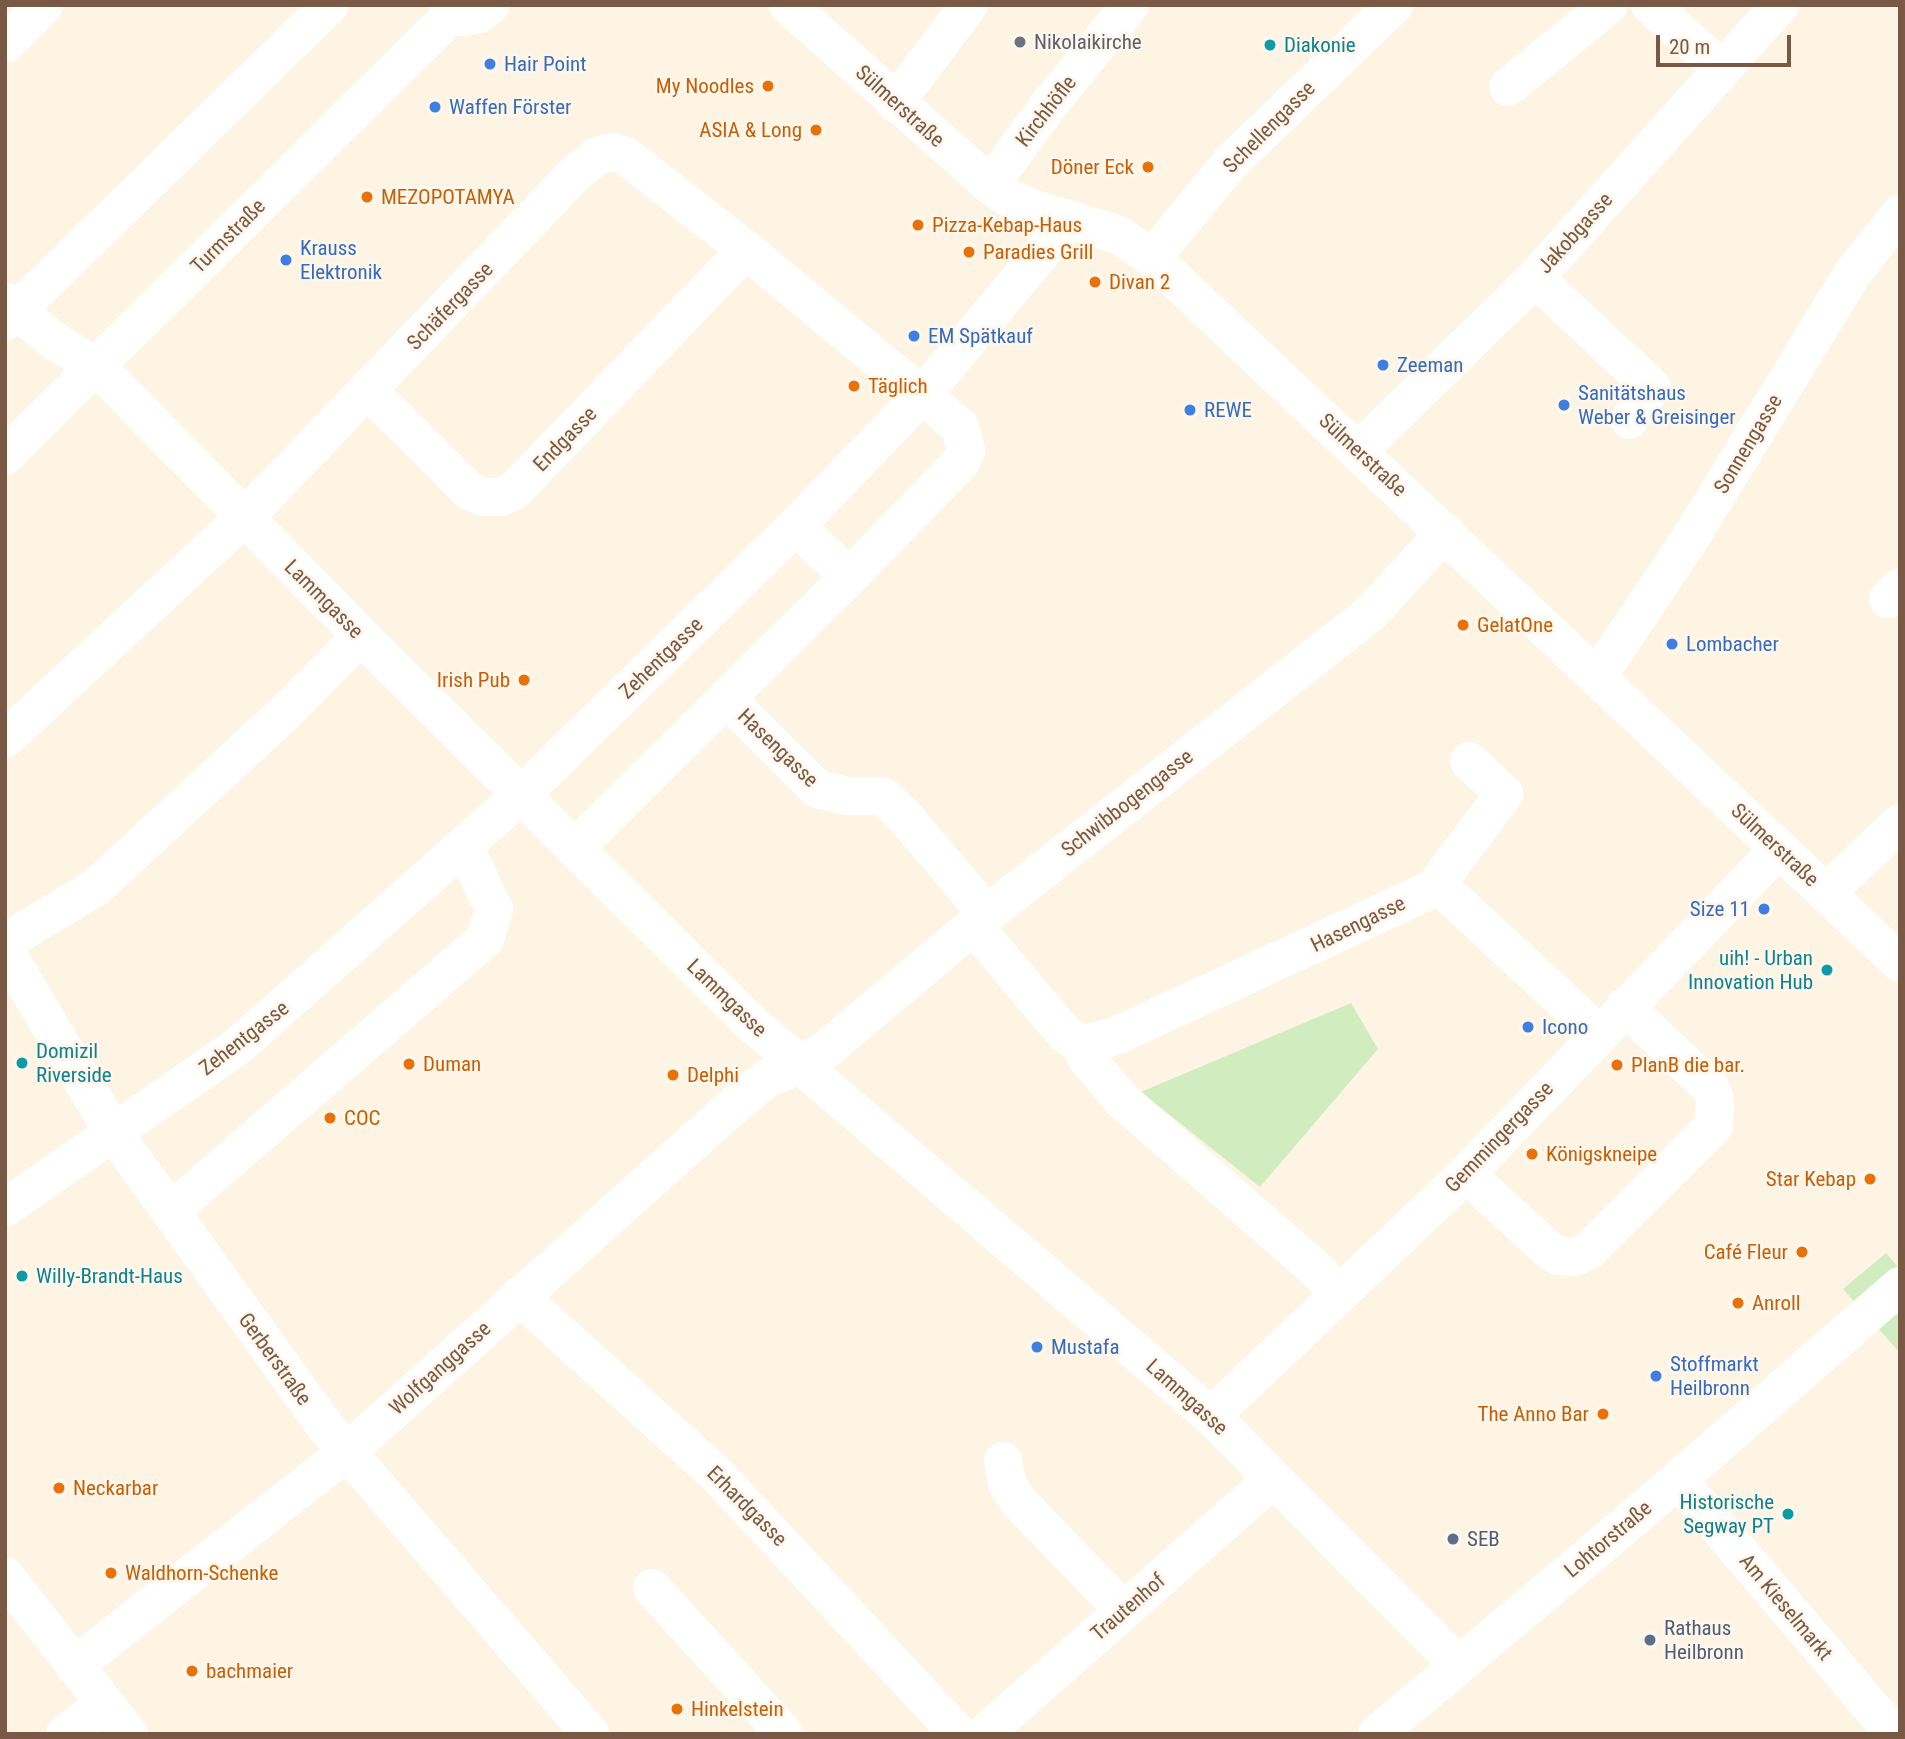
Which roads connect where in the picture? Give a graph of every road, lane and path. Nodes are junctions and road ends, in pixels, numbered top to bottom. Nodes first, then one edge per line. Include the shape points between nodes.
1 (44, 5) edge
2 (330, 5) edge
3 (491, 5) edge
4 (788, 5) edge
5 (969, 5) edge
6 (1130, 5) edge
7 (1394, 5) edge
8 (1609, 5) edge
9 (1650, 5) edge
10 (1780, 5) edge
11 (449, 10) edge
12 (5, 44) edge
13 (1721, 69) junction
14 (1508, 87) dead end
15 (895, 103) junction
16 (990, 185) junction
17 (1069, 220) junction
18 (1898, 220) edge
19 (746, 250) junction
20 (1152, 258) junction
21 (1524, 288) junction
22 (9, 312) edge
23 (96, 366) junction
24 (369, 390) junction
25 (923, 394) junction
26 (1629, 421) dead end
27 (1359, 450) junction
28 (5, 456) edge
29 (244, 518) junction
30 (796, 526) junction
31 (1445, 532) junction
32 (849, 577) junction
33 (360, 636) junction
34 (1598, 676) junction
35 (727, 699) junction
36 (5, 738) edge
37 (1469, 761) dead end
38 (520, 796) junction
39 (1900, 824) edge
40 (464, 846) junction
41 (575, 848) junction
42 (1779, 850) junction
43 (1433, 889) junction
44 (1826, 893) junction
45 (980, 920) junction
46 (5, 942) edge
47 (5, 950) edge
48 (1900, 963) edge
49 (1612, 1021) junction
50 (1079, 1043) junction
51 (800, 1065) junction
52 (113, 1132) junction
53 (1466, 1174) junction
54 (5, 1208) edge
55 (171, 1211) junction
56 (1900, 1286) edge
57 (1340, 1294) junction
58 (519, 1296) junction
59 (1211, 1416) junction
60 (347, 1452) junction
61 (1003, 1461) dead end
62 (1272, 1480) junction
63 (1678, 1480) junction
64 (5, 1576) edge
65 (652, 1588) dead end
66 (1123, 1611) junction
67 (1458, 1665) junction
68 (74, 1666) junction
69 (104, 1704) junction
70 (65, 1734) edge
71 (129, 1734) edge
72 (590, 1734) edge
73 (785, 1734) edge
74 (959, 1734) edge
75 (984, 1734) edge
76 (1377, 1734) edge
77 (1894, 1734) edge

1 - 12 street
2 - 22 street
3 - 11 street, Turmstraße via 463,18
4 - 15 street, Sülmerstraße
5 - 15 street
6 - 16 street, Kirchhöfle
7 - 20 street, Schellengasse via 1230,163
8 - 14 street
9 - 13 street
10 - 13 street, Jakobgasse
11 - 23 street, Turmstraße
13 - 21 street, Jakobgasse
15 - 16 street, Sülmerstraße
16 - 17 street, Sülmerstraße via 1010,199
17 - 20 street, Sülmerstraße via 1119,235
17 - 25 street, Zehentgasse
18 - 34 street, Sonnengasse via 1854,271 1691,537
19 - 24 street, Schäfergasse via 627,157 615,152 597,156
19 - 24 street, Endgasse via 514,491 501,497 468,491
19 - 25 street, Schäfergasse
20 - 27 street, Sülmerstraße
21 - 26 street via 1652,387
21 - 27 street, Jakobgasse
22 - 23 street, Lammgasse
23 - 28 street, Turmstraße
23 - 29 street, Lammgasse
24 - 29 street, Schäfergasse
25 - 30 street, Zehentgasse
25 - 32 street via 960,427 965,450 960,463
27 - 31 street, Sülmerstraße
29 - 33 street, Lammgasse
29 - 36 street, Schäfergasse
30 - 32 street
30 - 38 street, Zehentgasse
31 - 34 street, Sülmerstraße
31 - 45 street, Schwibbogengasse via 1371,613
32 - 35 street
33 - 38 street, Lammgasse
33 - 46 street via 288,711 95,888
34 - 42 street, Sülmerstraße
35 - 41 street
35 - 45 street, Hasengasse via 817,789 847,796 883,796 905,817
37 - 43 street via 1504,794
38 - 40 street, Zehentgasse
38 - 41 street, Lammgasse
39 - 44 street
40 - 52 street, Zehentgasse via 238,1046
40 - 55 street via 495,909 485,939
41 - 51 street, Lammgasse via 749,1021
42 - 44 street, Sülmerstraße
42 - 49 street, Gemmingergasse
43 - 49 street via 1446,892
43 - 50 street, Hasengasse via 1120,1034
44 - 48 street, Sülmerstraße
45 - 50 street, Hasengasse via 1065,1034
45 - 51 street, Schwibbogengasse via 828,1048
47 - 52 street, Gerberstraße
49 - 53 street, Gemmingergasse
49 - 53 street via 1710,1087 1715,1099 1714,1126 1588,1251 1574,1257 1550,1251
50 - 57 street, Hasengasse via 1122,1100
51 - 58 street, Wolfganggasse via 768,1078 740,1100
51 - 59 street, Lammgasse
52 - 54 street, Zehentgasse
52 - 55 street, Gerberstraße
53 - 57 street, Gemmingergasse
55 - 60 street, Gerberstraße
56 - 63 street, Lohtorstraße
57 - 59 street, Gemmingergasse
58 - 60 street, Wolfganggasse
58 - 74 street, Erhardgasse via 719,1476
59 - 62 street, Lammgasse
60 - 68 street, Wolfganggasse
60 - 72 street, Gerberstraße
61 - 66 street via 1008,1486 1020,1503
62 - 66 street, Trautenhof
62 - 67 street, Lammgasse
63 - 67 street, Lohtorstraße
63 - 77 street, Am Kieselmarkt
64 - 68 street
65 - 73 street
66 - 75 street, Trautenhof
67 - 76 street, Lohtorstraße
68 - 69 street
69 - 70 street
69 - 71 street

